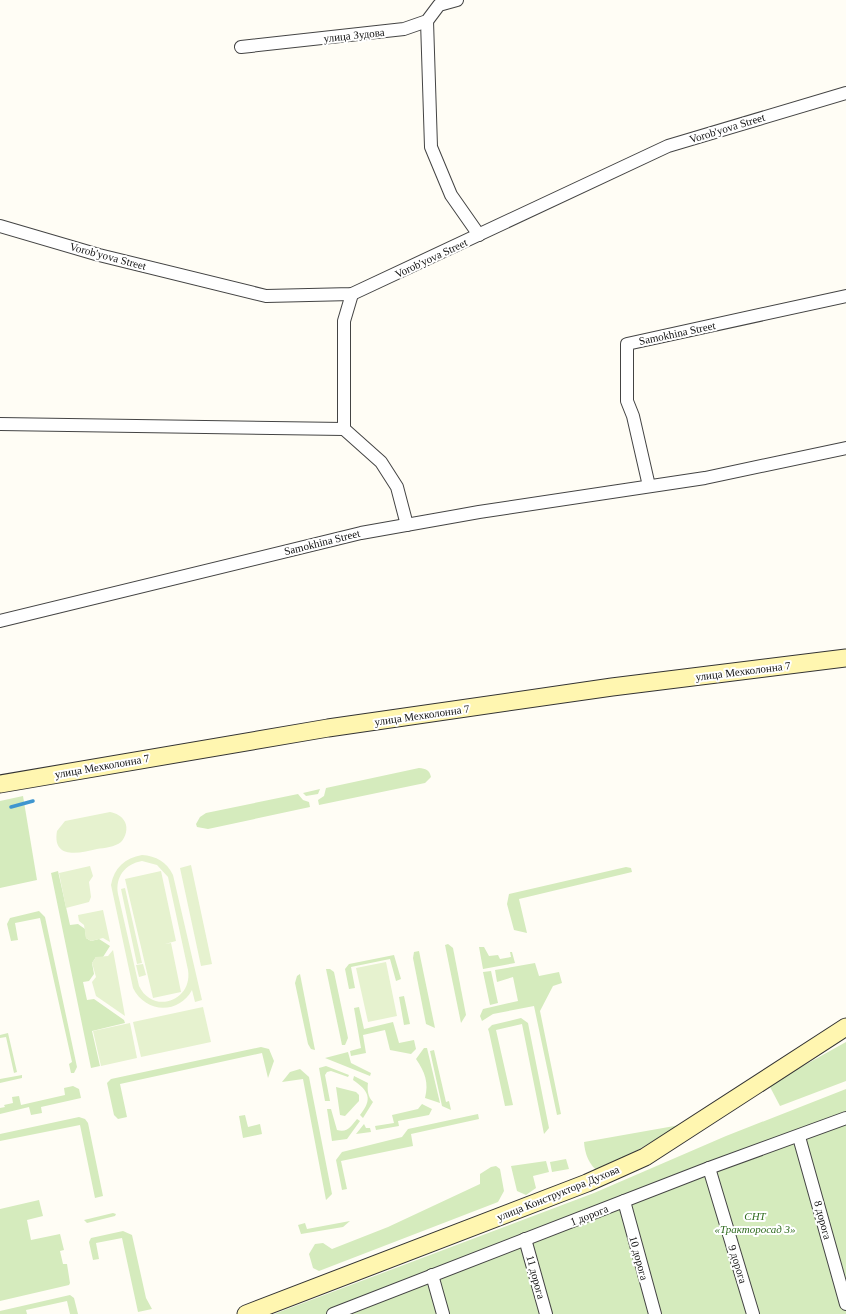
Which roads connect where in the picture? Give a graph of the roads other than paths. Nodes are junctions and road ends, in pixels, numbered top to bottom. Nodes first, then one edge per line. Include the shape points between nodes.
1 (457, 0) edge
2 (427, 21) junction
3 (241, 47) dead end
4 (846, 93) edge
5 (0, 226) edge
6 (479, 235) junction
7 (352, 294) junction
8 (846, 296) edge
9 (0, 424) edge
10 (344, 429) junction
11 (846, 448) edge
12 (649, 486) junction
13 (407, 525) junction
14 (0, 621) edge
15 (846, 658) edge
16 (0, 784) edge
17 (846, 1027) edge
18 (846, 1118) edge
19 (800, 1136) junction
20 (709, 1168) junction
21 (624, 1201) junction
22 (526, 1239) junction
23 (432, 1275) junction
24 (846, 1304) edge
25 (340, 1313) edge
26 (246, 1314) edge
27 (443, 1314) edge
28 (546, 1314) edge
29 (655, 1314) edge
30 (753, 1314) edge

1 - 2 street via 439,5
2 - 3 street, улица Зудова via 404,29
2 - 6 street via 430,147 451,195
4 - 6 street, Vorob'yova Street via 668,146
5 - 7 street, Vorob'yova Street via 99,255 266,296
6 - 7 street, Vorob'yova Street
7 - 10 street via 344,321
8 - 12 street, Samokhina Street via 627,344 627,401 633,416
9 - 10 street
10 - 13 street via 381,462 397,487
11 - 12 street, Samokhina Street via 705,478
12 - 13 street, Samokhina Street
13 - 14 street, Samokhina Street via 361,532
15 - 16 street, улица Мехколонна 7 via 612,687 328,728
17 - 26 street, улица Конструктора Духова via 645,1157 587,1184
18 - 19 street, 1 дорога
19 - 20 street, 1 дорога
19 - 24 street, 8 дорога
20 - 21 street, 1 дорога
20 - 30 street, 9 дорога
21 - 22 street, 1 дорога
21 - 29 street, 10 дорога
22 - 23 street, 1 дорога
22 - 28 street, 11 дорога
23 - 25 street, 1 дорога
23 - 27 street

